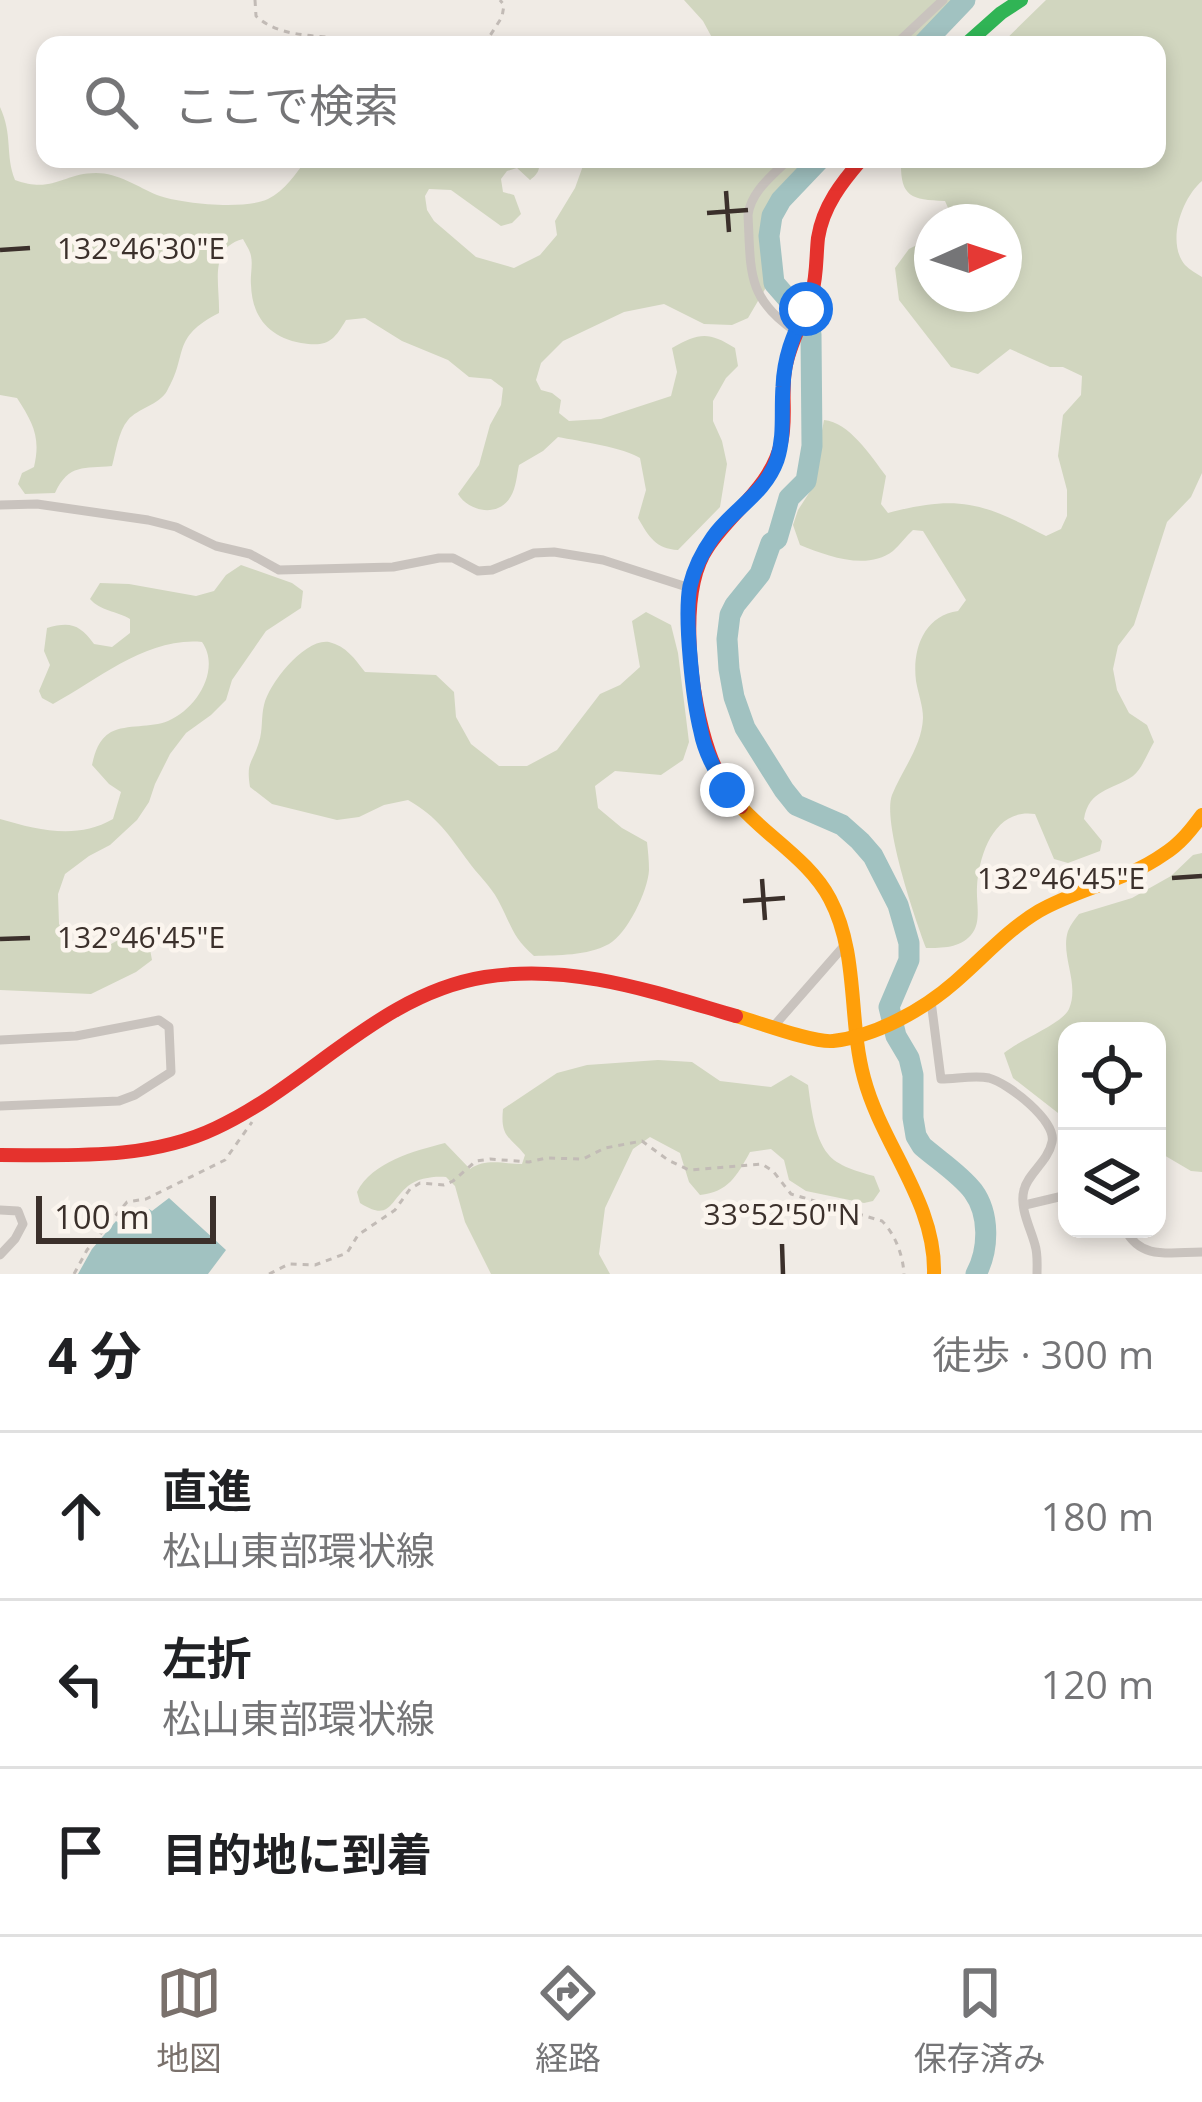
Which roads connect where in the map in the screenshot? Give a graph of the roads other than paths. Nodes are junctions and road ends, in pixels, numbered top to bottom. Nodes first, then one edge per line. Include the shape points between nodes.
1 (943, 0) edge
2 (1021, 0) edge
3 (905, 36) edge
4 (975, 36) edge
5 (781, 168) edge
6 (854, 168) edge
7 (797, 328) junction
8 (0, 505) edge
9 (690, 588) junction
10 (1202, 815) edge
11 (846, 944) junction
12 (931, 1001) junction
13 (772, 1027) junction
14 (856, 1036) junction
15 (0, 1040) edge
16 (0, 1106) edge
17 (0, 1155) edge
18 (1058, 1197) edge
19 (1024, 1205) junction
20 (0, 1210) edge
21 (1130, 1238) edge
22 (1202, 1252) edge
23 (0, 1256) edge
24 (934, 1274) edge
25 (1037, 1274) edge

1 - 3 street
2 - 4 street
5 - 7 street via 748,215 756,294
6 - 7 street via 825,211
7 - 9 street via 772,470 713,537
8 - 9 street via 162,524 279,570 453,558 478,571 554,552
9 - 11 street via 696,704 712,763 745,813 818,880
10 - 12 street via 1157,862 1085,887 1017,925
11 - 13 street
11 - 14 street
12 - 14 street
12 - 19 street via 941,1079 987,1078 1052,1126
13 - 14 street via 828,1042
13 - 17 street via 583,975 481,977 390,1012 202,1134 143,1151
14 - 24 street via 871,1102 928,1223
15 - 16 street via 158,1020 169,1027 171,1072 119,1101
18 - 19 street
19 - 25 street
20 - 23 street via 18,1211 23,1224
21 - 22 street via 1147,1251

